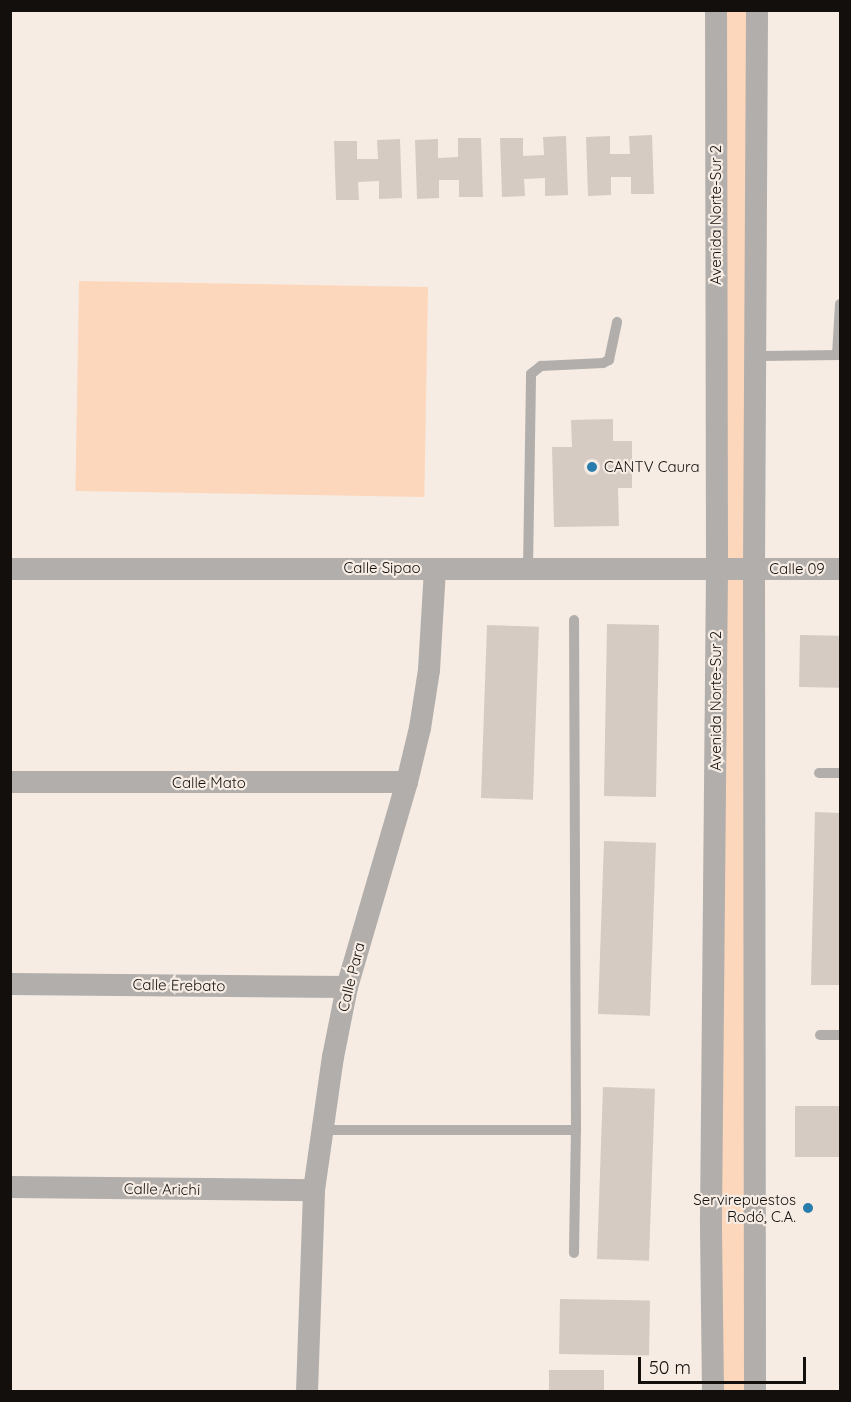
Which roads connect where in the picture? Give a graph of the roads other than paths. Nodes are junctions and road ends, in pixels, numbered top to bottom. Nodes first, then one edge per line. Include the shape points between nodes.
1 (716, 10) edge
2 (757, 10) edge
3 (840, 304) edge
4 (617, 322) dead end
5 (839, 355) edge
6 (755, 356) junction
7 (10, 568) edge
8 (435, 568) junction
9 (528, 569) junction
10 (754, 569) junction
11 (840, 569) edge
12 (717, 570) junction
13 (574, 620) dead end
14 (819, 773) dead end
15 (840, 773) edge
16 (10, 782) edge
17 (407, 782) junction
18 (10, 984) edge
19 (347, 987) junction
20 (820, 1035) dead end
21 (840, 1035) edge
22 (322, 1130) junction
23 (576, 1130) junction
24 (10, 1187) edge
25 (314, 1190) junction
26 (574, 1253) dead end
27 (307, 1392) edge
28 (713, 1392) edge
29 (755, 1392) edge

1 - 12 street, Avenida Norte-Sur 2
2 - 6 street
3 - 5 lane
4 - 9 lane via 609,360 541,366 531,374
5 - 6 lane
6 - 10 street
7 - 8 street, Calle Sipao
8 - 9 street, Calle Sipao
8 - 17 street, Calle Para via 429,670
9 - 12 street, Calle Sipao
10 - 11 street, Calle 09
10 - 12 street, Calle Sipao
10 - 29 street
12 - 28 street, Avenida Norte-Sur 2
13 - 23 lane
14 - 15 lane
16 - 17 street, Calle Mato
17 - 19 street, Calle Para
18 - 19 street, Calle Erebato
19 - 22 street, Calle Para
20 - 21 lane
22 - 23 lane
22 - 25 street, Calle Para
23 - 26 lane
24 - 25 street, Calle Arichi
25 - 27 street, Calle Para

